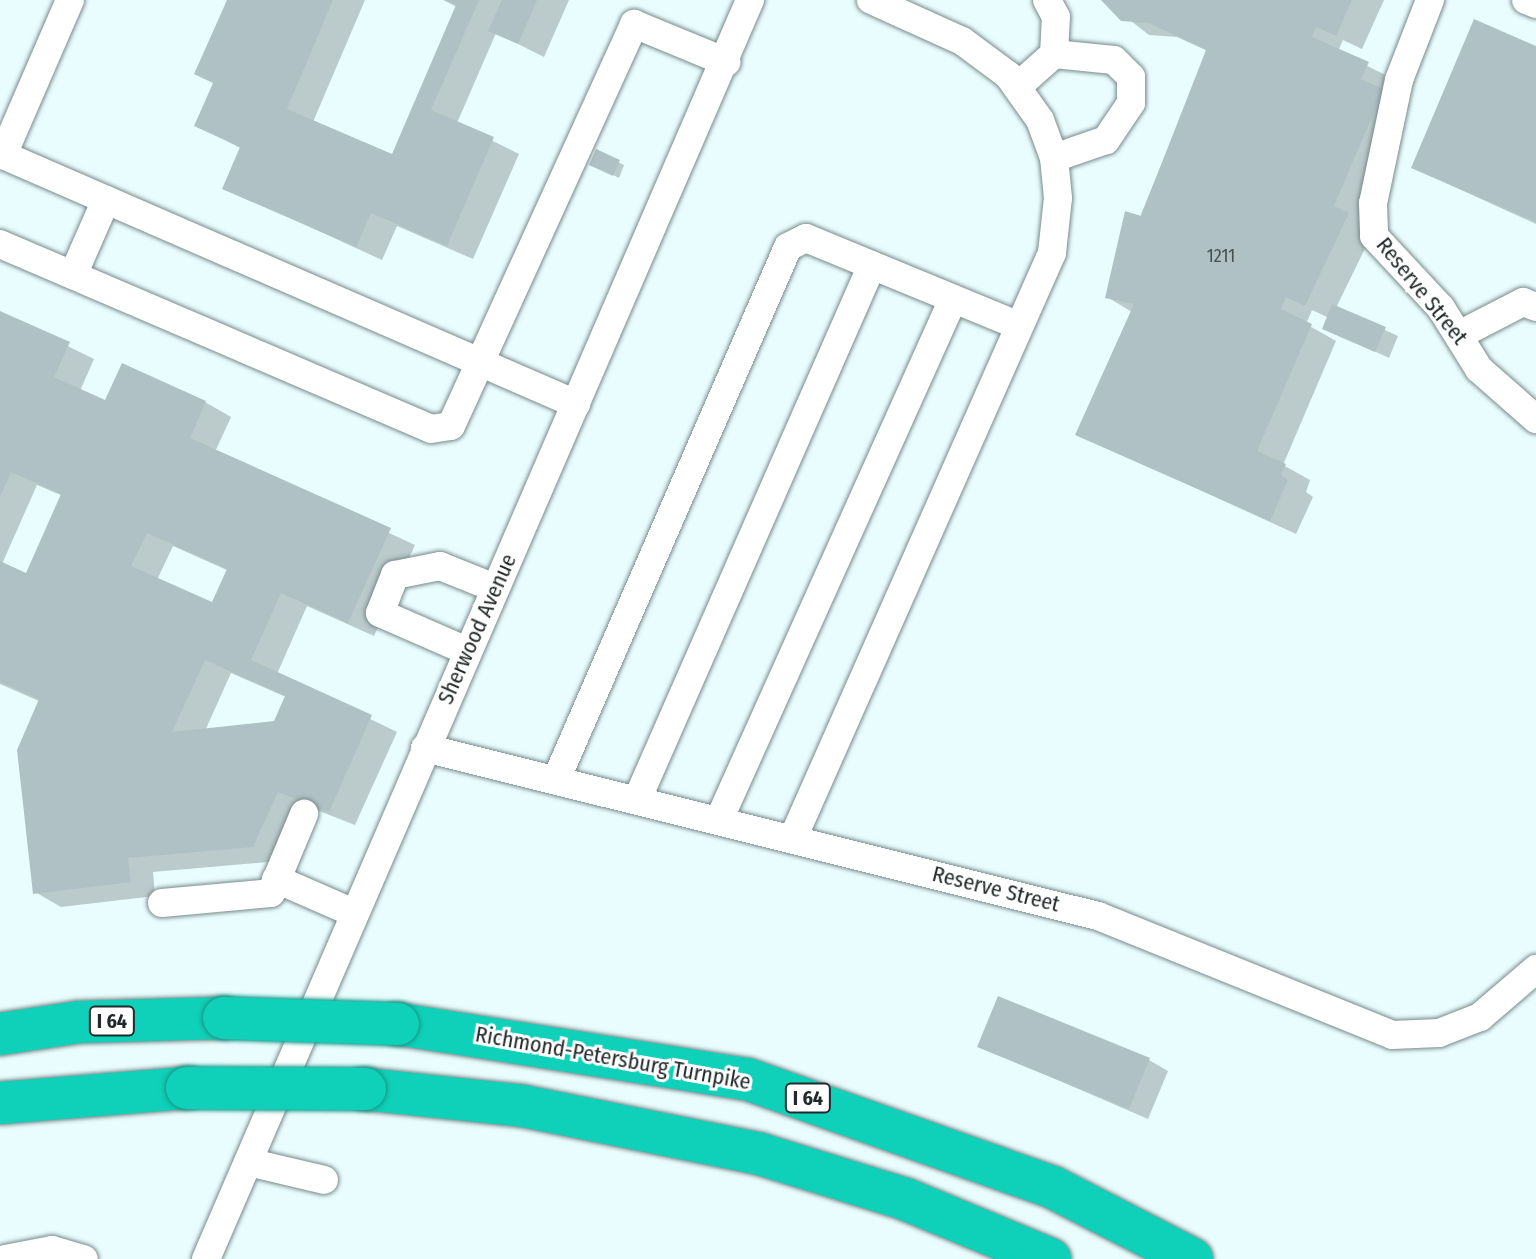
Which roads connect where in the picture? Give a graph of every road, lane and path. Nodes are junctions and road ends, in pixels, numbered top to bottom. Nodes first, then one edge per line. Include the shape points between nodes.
1 (70, 0) edge
2 (750, 0) edge
3 (871, 0) edge
4 (1047, 0) edge
5 (1430, 0) edge
6 (1526, 0) edge
7 (1536, 4) edge
8 (1054, 54) junction
9 (726, 62) junction
10 (1017, 87) junction
11 (1, 157) edge
12 (1054, 158) junction
13 (106, 200) junction
14 (0, 244) edge
15 (872, 265) junction
16 (73, 275) junction
17 (953, 299) junction
18 (1536, 307) edge
19 (1019, 326) junction
20 (1461, 334) junction
21 (482, 364) junction
22 (576, 404) junction
23 (1536, 419) edge
24 (495, 588) junction
25 (467, 651) junction
26 (425, 748) junction
27 (556, 780) junction
28 (637, 800) junction
29 (304, 814) dead end
30 (719, 820) junction
31 (793, 838) junction
32 (276, 879) junction
33 (162, 903) dead end
34 (354, 913) junction
35 (1536, 969) edge
36 (0, 1034) edge
37 (0, 1103) edge
38 (248, 1162) junction
39 (324, 1180) dead end
40 (12, 1258) edge
41 (84, 1259) edge
42 (206, 1259) edge
43 (1050, 1259) edge
44 (1192, 1259) edge

1 - 11 street
2 - 9 street, Sherwood Avenue
3 - 10 street via 962,41
4 - 8 street via 1056,17
5 - 20 street, Reserve Street via 1399,80 1373,203 1374,236
6 - 7 street
8 - 10 street
8 - 12 street via 1114,60 1131,77 1131,103 1106,140
9 - 21 street via 634,24
9 - 22 street, Sherwood Avenue
10 - 12 street
11 - 13 street
12 - 19 street via 1052,253
13 - 16 street
13 - 21 street
14 - 16 street
15 - 17 street
15 - 27 street via 806,238 788,247
15 - 28 street
16 - 21 street via 431,429 451,426
17 - 19 street
17 - 30 street
18 - 20 street via 1523,302
19 - 31 street
20 - 23 street, Reserve Street via 1479,369
21 - 22 street
22 - 24 street, Sherwood Avenue
24 - 25 street, Sherwood Avenue
24 - 25 street via 440,566 395,575 380,613
25 - 26 street, Sherwood Avenue
26 - 27 street, Reserve Street
26 - 34 street, Sherwood Avenue
27 - 28 street, Reserve Street
28 - 30 street, Reserve Street
29 - 32 street
30 - 31 street, Reserve Street
31 - 35 street, Reserve Street via 1098,916 1392,1035 1439,1033 1480,1017
32 - 33 street via 271,893
32 - 34 street
34 - 38 street, Sherwood Avenue
36 - 44 highway, Richmond-Petersburg Turnpike / I 64, bridge via 79,1022 224,1018 398,1024 747,1079 1054,1188
37 - 43 highway, bridge via 187,1088 365,1089 523,1106 760,1154 905,1199
38 - 39 street
38 - 42 street, Sherwood Avenue
40 - 41 street via 52,1250

